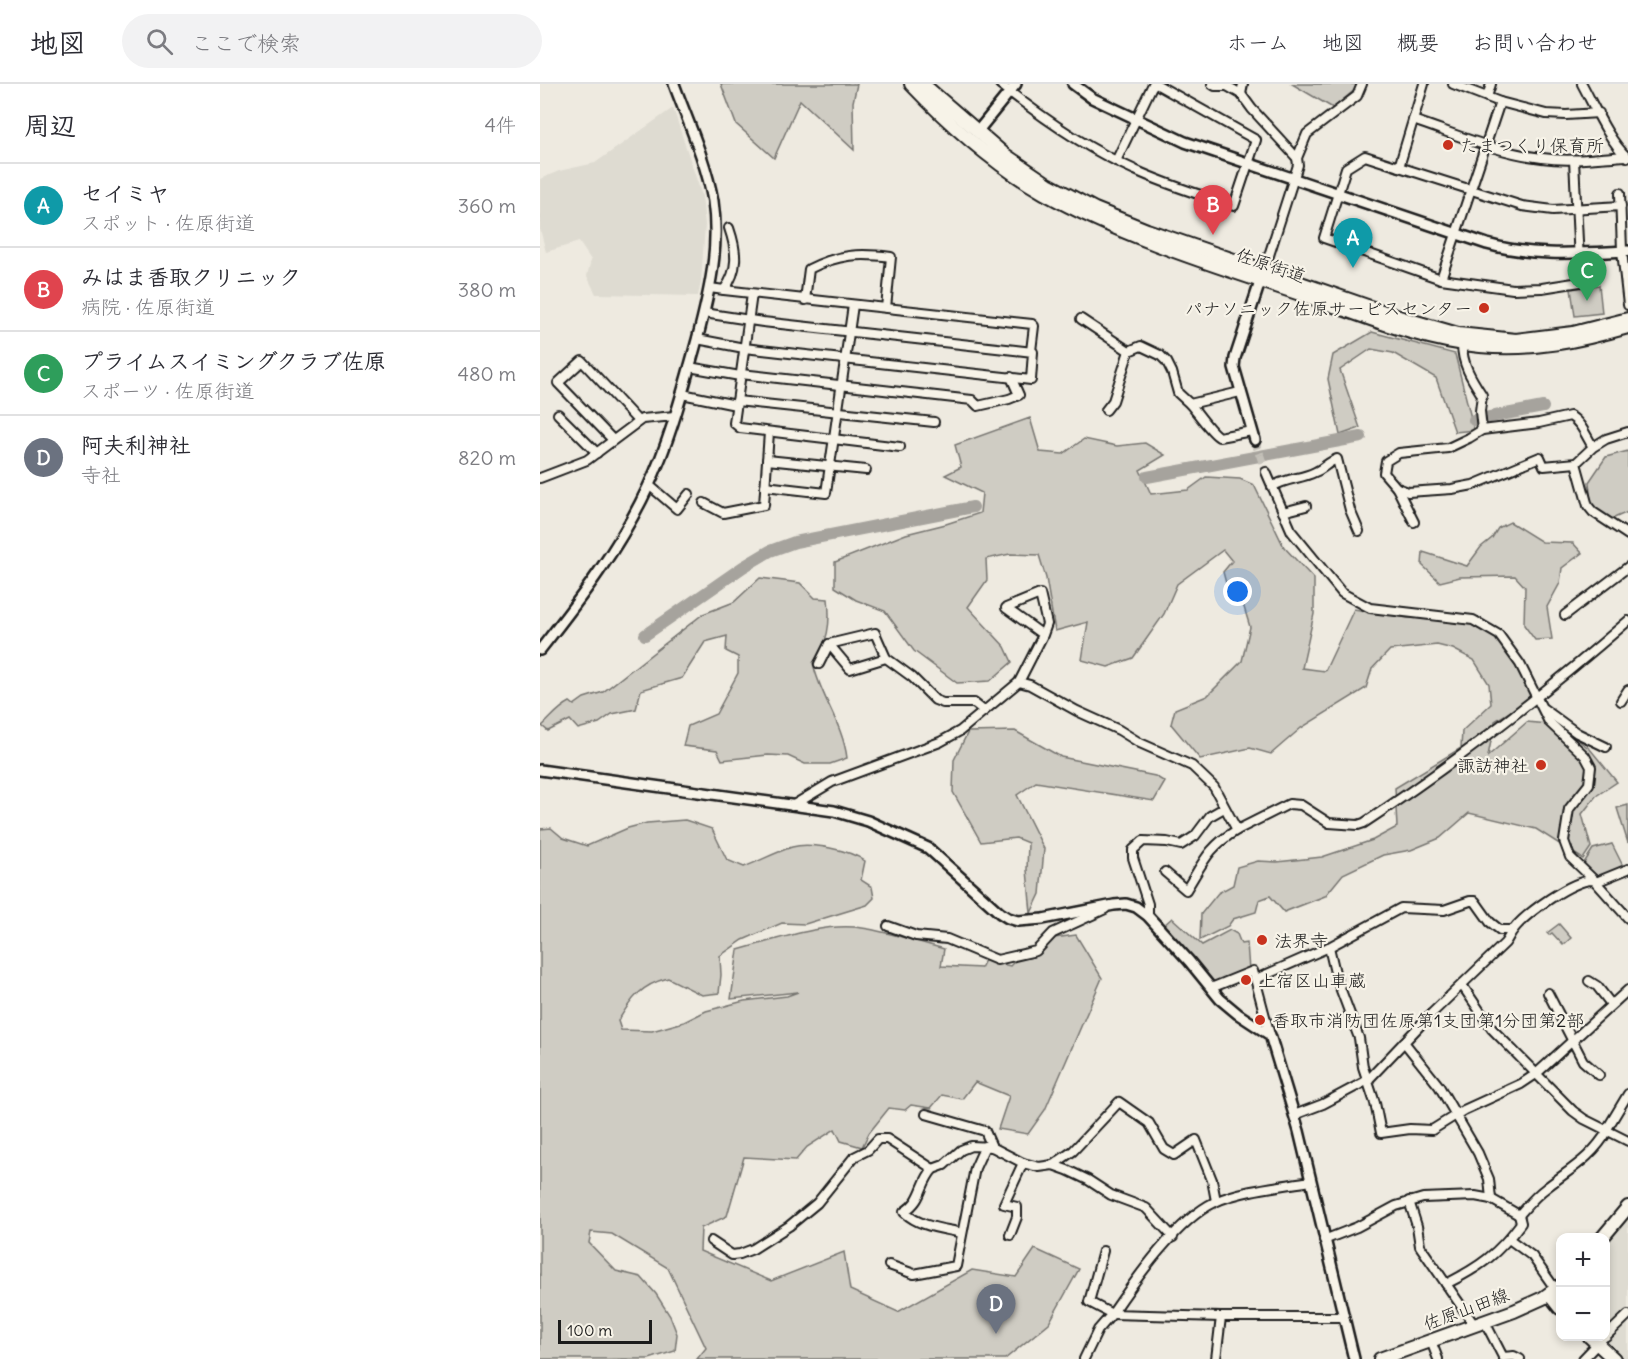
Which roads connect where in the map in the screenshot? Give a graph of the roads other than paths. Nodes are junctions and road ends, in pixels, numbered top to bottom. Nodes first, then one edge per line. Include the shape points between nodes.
1 (674, 84) edge
2 (911, 84) edge
3 (1000, 84) edge
4 (1016, 84) edge
5 (1072, 84) edge
6 (1155, 84) edge
7 (1212, 84) edge
8 (1243, 84) edge
9 (1362, 84) edge
10 (1424, 84) edge
11 (1453, 84) edge
12 (1491, 84) edge
13 (1582, 84) edge
14 (925, 90) edge
15 (1010, 92) junction
16 (1241, 94) junction
17 (1487, 97) junction
18 (1500, 102) junction
19 (1599, 113) junction
20 (1136, 119) junction
21 (1413, 120) junction
22 (977, 132) junction
23 (1486, 144) junction
24 (1626, 157) edge
25 (1297, 158) junction
26 (1116, 160) junction
27 (1574, 160) junction
28 (1249, 164) junction
29 (1399, 166) junction
30 (1293, 179) junction
31 (1471, 189) junction
32 (1620, 193) dead end
33 (1338, 194) junction
34 (1621, 206) junction
35 (1576, 209) junction
36 (729, 228) dead end
37 (1457, 234) junction
38 (1625, 251) edge
39 (1578, 253) junction
40 (1262, 275) junction
41 (1441, 279) junction
42 (710, 288) junction
43 (724, 290) junction
44 (752, 294) junction
45 (805, 300) junction
46 (853, 304) junction
47 (1628, 304) edge
48 (886, 308) junction
49 (704, 313) junction
50 (1628, 318) edge
51 (1082, 319) dead end
52 (748, 320) junction
53 (1628, 327) edge
54 (849, 331) junction
55 (697, 339) junction
56 (1462, 344) junction
57 (744, 348) junction
58 (1031, 351) junction
59 (1130, 351) junction
60 (845, 359) junction
61 (689, 367) junction
62 (741, 375) junction
63 (1011, 377) junction
64 (840, 385) junction
65 (1240, 392) junction
66 (682, 394) junction
67 (736, 403) junction
68 (1190, 404) junction
69 (1106, 410) dead end
70 (837, 412) junction
71 (558, 414) dead end
72 (675, 416) junction
73 (638, 422) junction
74 (934, 422) dead end
75 (1481, 427) junction
76 (769, 432) junction
77 (1628, 432) edge
78 (1254, 435) joint
79 (833, 439) junction
80 (614, 440) junction
81 (900, 447) dead end
82 (1593, 447) junction
83 (597, 453) junction
84 (767, 460) junction
85 (1576, 463) junction
86 (829, 466) junction
87 (866, 470) dead end
88 (1266, 472) tunnel mouth
89 (540, 478) edge
90 (649, 485) junction
91 (765, 486) junction
92 (1272, 487) junction
93 (1396, 489) junction
94 (689, 494) dead end
95 (704, 503) dead end
96 (1306, 506) dead end
97 (1283, 512) junction
98 (1414, 522) dead end
99 (1359, 531) dead end
100 (1628, 534) edge
101 (1628, 567) edge
102 (1565, 615) dead end
103 (1628, 621) edge
104 (1044, 635) junction
105 (829, 644) junction
106 (540, 650) edge
107 (886, 658) junction
108 (819, 664) dead end
109 (1019, 682) junction
110 (1628, 690) edge
111 (1538, 698) junction
112 (1620, 701) dead end
113 (1542, 707) junction
114 (984, 711) junction
115 (1606, 747) dead end
116 (540, 770) edge
117 (792, 806) junction
118 (1224, 808) junction
119 (1237, 830) junction
120 (1628, 869) edge
121 (1165, 872) dead end
122 (1595, 881) junction
123 (1114, 905) junction
124 (1148, 915) junction
125 (1628, 918) edge
126 (888, 926) dead end
127 (1513, 930) junction
128 (1329, 947) junction
129 (1256, 979) junction
130 (1589, 981) dead end
131 (1462, 985) junction
132 (1211, 988) junction
133 (1628, 990) edge
134 (1548, 993) dead end
135 (1611, 1004) junction
136 (1270, 1035) junction
137 (1573, 1041) junction
138 (1404, 1042) junction
139 (1536, 1074) junction
140 (1599, 1075) dead end
141 (1368, 1080) junction
142 (1628, 1094) edge
143 (926, 1114) dead end
144 (1294, 1115) junction
145 (1455, 1116) junction
146 (1608, 1130) junction
147 (1628, 1141) edge
148 (988, 1146) junction
149 (1023, 1163) junction
150 (1053, 1165) junction
151 (933, 1169) junction
152 (1310, 1181) junction
153 (1491, 1199) junction
154 (1216, 1201) junction
155 (1409, 1201) junction
156 (1628, 1207) edge
157 (1519, 1215) junction
158 (962, 1233) junction
159 (1606, 1233) edge
160 (1010, 1235) dead end
161 (1173, 1237) junction
162 (1509, 1239) junction
163 (711, 1240) dead end
164 (1324, 1240) junction
165 (1103, 1251) dead end
166 (889, 1265) dead end
167 (1446, 1284) junction
168 (1555, 1290) edge
169 (1112, 1314) junction
170 (1628, 1316) edge
171 (1221, 1317) junction
172 (1344, 1317) junction
173 (1480, 1324) junction
174 (1610, 1330) edge
175 (1431, 1341) junction
176 (1597, 1341) edge
177 (1601, 1341) edge
178 (1502, 1358) edge
179 (1084, 1359) edge
180 (1216, 1359) edge
181 (1354, 1359) edge
182 (1380, 1359) edge
183 (1438, 1359) edge
184 (1520, 1359) edge
185 (1583, 1359) edge
186 (1614, 1359) edge

1 - 42 street via 704,165 713,202 715,242
2 - 14 main road, 佐原街道
3 - 15 street
4 - 15 street
5 - 20 street
6 - 20 street
6 - 28 street via 1256,140
7 - 16 street
8 - 16 street
9 - 25 street via 1357,96 1307,134
10 - 21 street
11 - 17 street
12 - 17 street
13 - 19 street
14 - 22 main road, 佐原街道
14 - 40 main road, 佐原街道 via 971,140 1043,192 1105,224
15 - 22 street
15 - 26 street via 1062,131
16 - 25 street
17 - 18 street
18 - 19 street via 1546,114
18 - 23 street
19 - 24 street
20 - 26 street
20 - 28 street via 1185,142
21 - 23 street
21 - 29 street
22 - 40 main road, 佐原街道 via 1048,184 1095,208
23 - 27 street via 1540,158
23 - 31 street
24 - 27 street
25 - 30 street
26 - 28 street via 1234,206
27 - 35 street
28 - 30 street
29 - 31 street
29 - 33 street via 1365,156 1346,168
30 - 33 street
30 - 40 street
31 - 35 street via 1522,206
31 - 37 street
32 - 34 street
33 - 37 street
33 - 41 street via 1324,238
34 - 35 street
34 - 38 street
35 - 39 street
36 - 43 street via 737,260
37 - 39 street via 1515,251
37 - 41 street
38 - 39 street
38 - 47 street
39 - 41 street via 1580,282 1513,289
40 - 50 main road, 佐原街道 via 1441,330 1479,337 1548,338
40 - 56 main road, 佐原街道 via 1396,327
40 - 65 street via 1235,358
42 - 43 street
42 - 49 street
43 - 44 street
44 - 45 street
44 - 52 street
45 - 46 street
45 - 48 street via 809,269 828,259 860,253 881,255 892,258
46 - 48 street
46 - 54 street
48 - 58 street via 1032,324
49 - 52 street
49 - 55 street
51 - 59 street
52 - 54 street
52 - 57 street
53 - 56 main road, 佐原街道 via 1545,346
54 - 58 street
54 - 60 street
55 - 57 street
55 - 61 street
56 - 75 street via 1468,374 1482,395
57 - 60 street
57 - 62 street
58 - 63 street via 1031,380
59 - 68 street via 1141,346 1160,355 1172,372 1178,393
59 - 69 street via 1113,401
60 - 63 street
60 - 64 street
61 - 62 street
61 - 66 street
62 - 64 street
62 - 67 street
63 - 64 street via 1019,395 978,406 972,400
64 - 70 street
65 - 68 street
65 - 78 street
66 - 67 street
66 - 72 street
67 - 70 street
67 - 76 street via 734,423 740,429
68 - 78 street via 1214,435
70 - 74 street
70 - 79 street
71 - 83 street
72 - 73 street
72 - 90 street
73 - 80 street
73 - 80 street via 582,361 558,383
75 - 82 street via 1539,423 1570,416 1581,425
75 - 93 street via 1448,448 1399,453 1386,461 1384,473
76 - 79 street
76 - 84 street
77 - 82 street
79 - 81 street
79 - 86 street
80 - 83 street
82 - 85 street
83 - 89 street via 564,471
84 - 86 street
84 - 91 street
85 - 93 street via 1544,466 1539,457 1473,485 1408,492
85 - 100 street via 1588,506
86 - 87 street
86 - 91 street via 826,493
88 - 92 street
90 - 94 street via 677,509
90 - 106 street via 612,554
91 - 95 street via 764,505 723,513
92 - 97 street
92 - 99 street via 1282,480 1316,472 1337,459
93 - 98 street
96 - 97 street
97 - 111 street via 1292,532 1342,593 1370,608 1473,620 1499,635
101 - 102 street
103 - 111 street
104 - 104 street via 1015,615 1006,608 1040,594 1047,624
104 - 109 street
105 - 107 street via 850,669
105 - 107 street via 875,633
105 - 108 street
107 - 114 street via 912,676 934,700 943,704 974,703
109 - 114 street
109 - 118 street via 1192,766 1214,787
110 - 112 street
111 - 113 street
111 - 119 street via 1364,823 1329,823 1289,804
113 - 115 street via 1577,733
113 - 122 street via 1549,722 1585,756 1591,767 1589,784 1569,809 1564,841 1570,857
114 - 117 street via 940,742 832,782
116 - 117 street
117 - 123 street via 853,815 928,848 1008,918 1043,919
118 - 119 street
118 - 124 street via 1210,816 1195,836 1181,845 1143,841 1133,850
119 - 121 street via 1211,849 1186,890
120 - 122 street
122 - 125 street
122 - 127 street via 1581,882 1558,894
123 - 124 street via 1126,904
123 - 126 street via 1053,933 1036,951 997,960 947,939 916,936
124 - 132 street
127 - 128 street via 1500,930 1470,901 1444,910 1401,908
127 - 131 street
128 - 129 street
128 - 141 street via 1359,1038
129 - 132 street via 1253,971
129 - 136 street
130 - 135 street
131 - 138 street
131 - 139 street via 1492,1029
132 - 136 street via 1238,1014
133 - 135 street
134 - 137 street
135 - 137 street
136 - 144 street
137 - 139 street
137 - 140 street via 1583,1061
138 - 141 street
138 - 145 street via 1439,1086
139 - 145 street
139 - 146 street via 1584,1119
141 - 144 street
141 - 145 street via 1381,1133 1432,1130
142 - 146 street
143 - 148 street via 985,1131
144 - 152 street
145 - 153 street via 1478,1153 1489,1179
146 - 147 street
146 - 157 street via 1582,1162 1545,1188
148 - 149 street
148 - 151 street via 961,1150
148 - 158 street via 975,1168
149 - 150 street
149 - 160 street via 1004,1204 1017,1207
150 - 154 street via 1073,1151 1119,1102 1149,1123 1164,1149 1174,1155 1196,1140
150 - 161 street via 1146,1208
151 - 158 street via 925,1177 915,1204 904,1212 924,1225
151 - 163 street via 892,1141 878,1139 854,1157 817,1203 753,1249 732,1255
152 - 154 street
152 - 164 street
153 - 155 street via 1458,1196
153 - 157 street
154 - 161 street
155 - 164 street
155 - 167 street via 1419,1246
156 - 159 main road
157 - 162 street via 1521,1223
158 - 166 street via 956,1266 914,1274
161 - 169 street via 1144,1268
162 - 167 street via 1476,1268
162 - 168 street via 1532,1256
164 - 172 street
165 - 169 street via 1089,1302
167 - 173 street
168 - 173 main road, 佐原山田線
169 - 171 street
169 - 179 street via 1098,1330
170 - 174 street
171 - 172 street
171 - 180 street
172 - 181 street
173 - 175 main road, 佐原山田線
173 - 178 street
175 - 182 main road, 佐原山田線
175 - 183 street
176 - 185 street
177 - 186 main road
178 - 184 street

